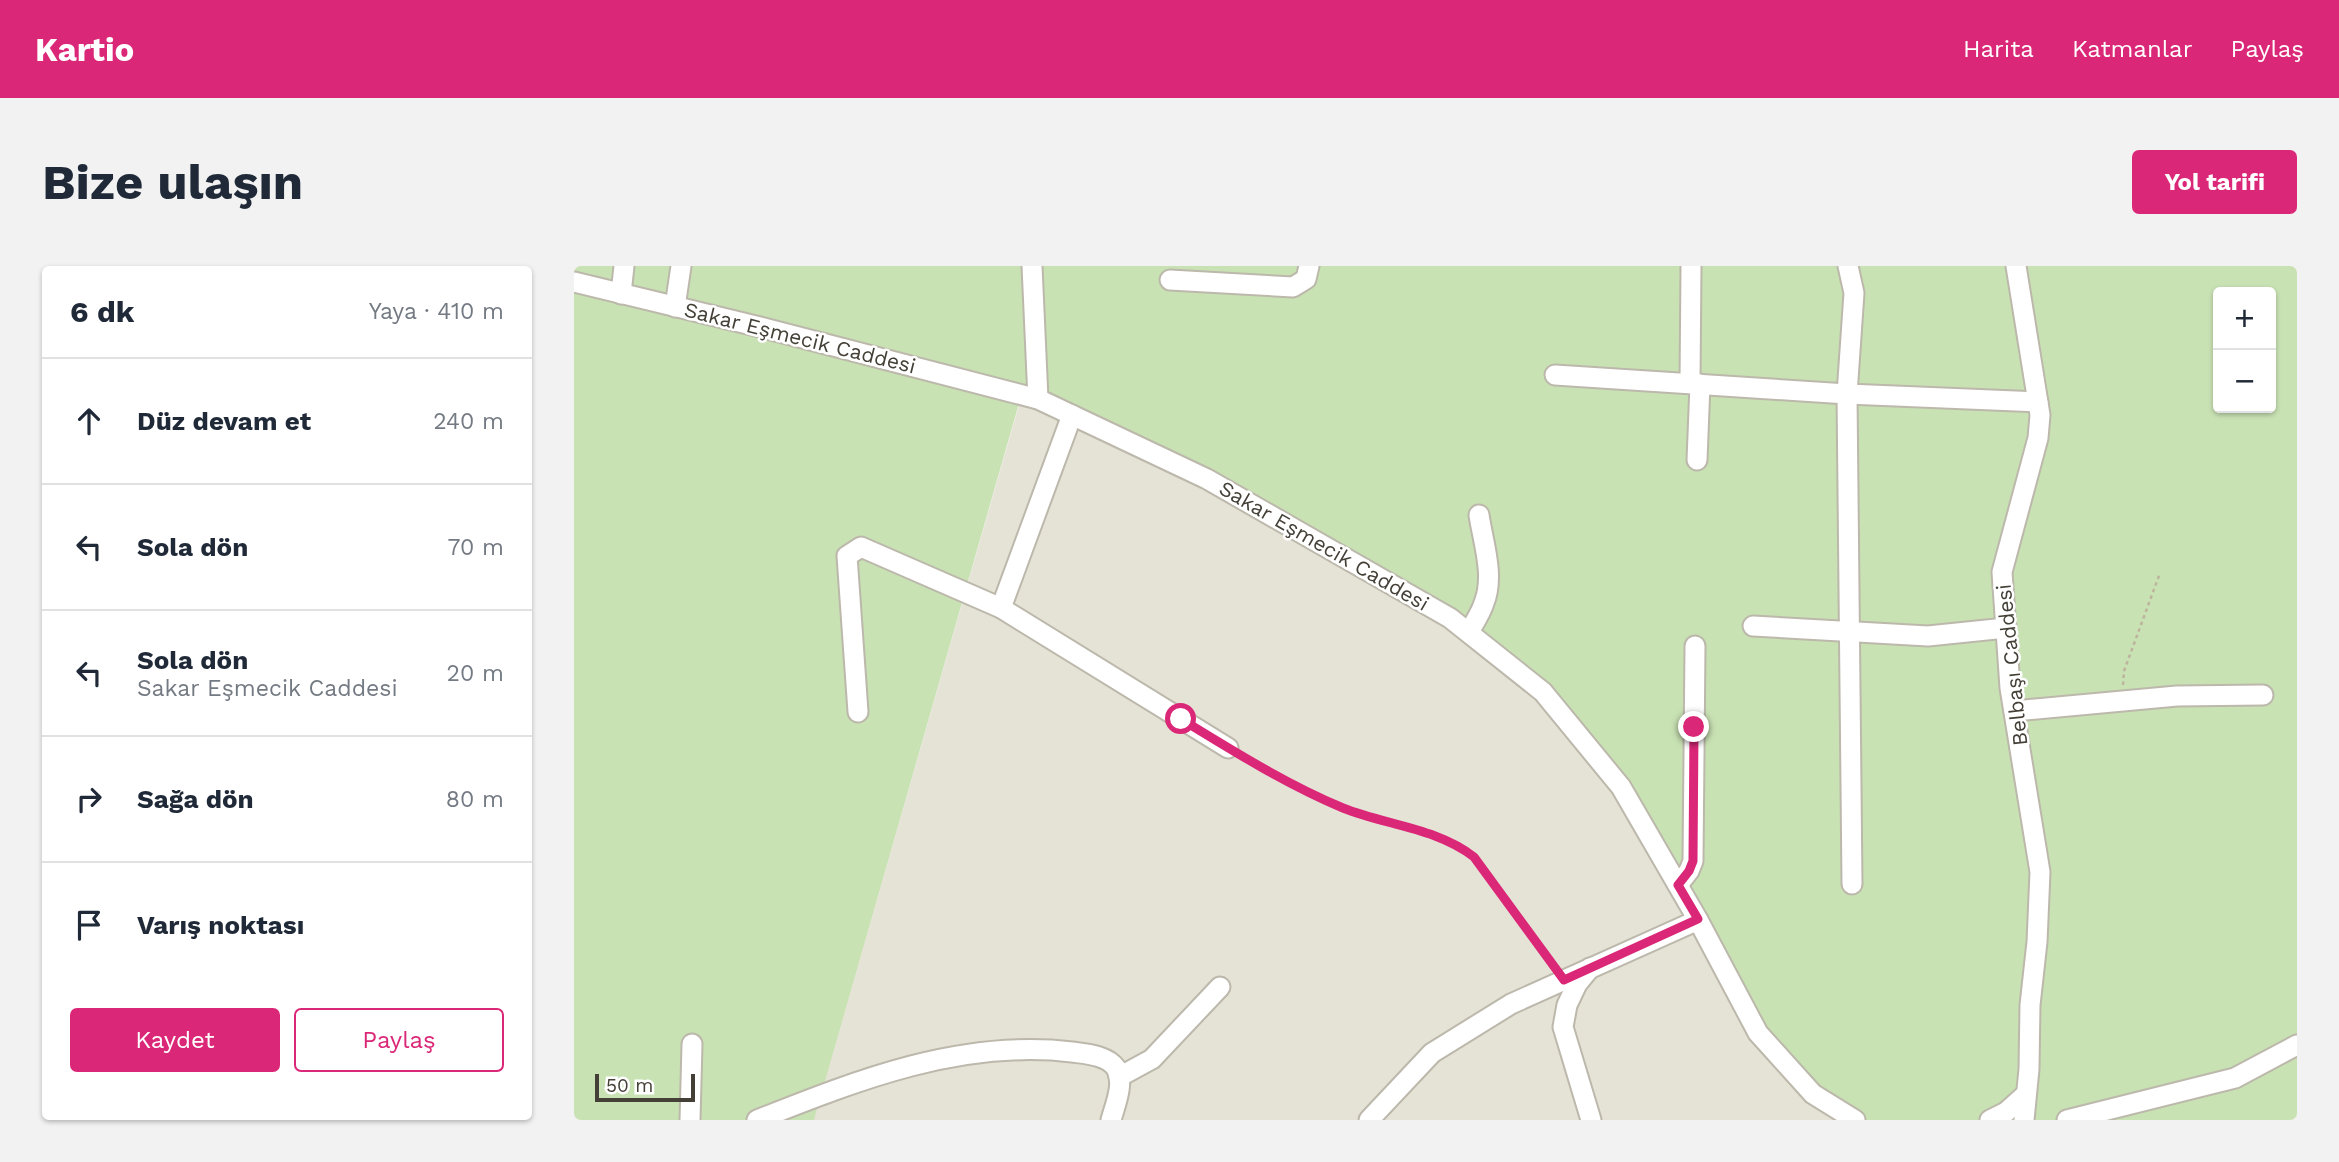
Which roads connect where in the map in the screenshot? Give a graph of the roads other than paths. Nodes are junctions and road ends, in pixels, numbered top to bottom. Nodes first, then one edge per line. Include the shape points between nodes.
1 (624, 266) edge
2 (681, 266) edge
3 (1032, 266) edge
4 (1309, 266) edge
5 (1691, 266) edge
6 (1849, 266) edge
7 (2017, 266) edge
8 (1170, 280) dead end
9 (574, 282) edge
10 (621, 294) junction
11 (676, 307) junction
12 (1555, 375) dead end
13 (1695, 384) junction
14 (1847, 394) junction
15 (1038, 399) junction
16 (2038, 402) junction
17 (1072, 415) junction
18 (1697, 460) dead end
19 (1479, 515) dead end
20 (1001, 608) junction
21 (1753, 626) dead end
22 (2006, 628) junction
23 (1849, 631) junction
24 (1469, 632) junction
25 (1695, 646) dead end
26 (2263, 695) dead end
27 (2014, 710) junction
28 (858, 712) dead end
29 (1227, 748) road end
30 (1852, 884) dead end
31 (1678, 885) junction
32 (1698, 919) junction
33 (1591, 967) junction
34 (1220, 987) dead end
35 (692, 1044) dead end
36 (2297, 1045) edge
37 (2029, 1069) junction
38 (1119, 1077) junction
39 (2025, 1095) junction
40 (1851, 1119) edge
41 (690, 1120) edge
42 (757, 1120) edge
43 (1111, 1120) edge
44 (1369, 1120) edge
45 (1591, 1120) edge
46 (1990, 1120) edge
47 (2024, 1120) edge
48 (2037, 1120) edge
49 (2067, 1120) edge

1 - 10 street
2 - 11 street
3 - 15 street
4 - 8 street via 1306,279 1293,287
5 - 13 street
6 - 14 street via 1854,293
7 - 16 street, Belbaşı Caddesi
9 - 10 street, Sakar Eşmecik Caddesi
10 - 11 street, Sakar Eşmecik Caddesi
11 - 15 street, Sakar Eşmecik Caddesi
12 - 13 street
13 - 14 street
13 - 18 street
14 - 16 street
14 - 23 street
15 - 17 street, Sakar Eşmecik Caddesi
16 - 22 street, Belbaşı Caddesi via 2038,438 2002,572
17 - 20 street
17 - 24 street, Sakar Eşmecik Caddesi via 1207,479
19 - 24 street via 1488,585 1485,602
20 - 28 street via 861,547 847,556
20 - 29 street
21 - 23 street
22 - 23 street via 1928,636
22 - 27 street, Belbaşı Caddesi
23 - 30 street
24 - 31 street, Sakar Eşmecik Caddesi via 1543,692 1621,787
25 - 31 street via 1693,861
26 - 27 street via 2177,696
27 - 37 street, Belbaşı Caddesi via 2040,872
31 - 32 street, Sakar Eşmecik Caddesi
32 - 33 street
32 - 40 street, Sakar Eşmecik Caddesi via 1758,1032 1813,1094
33 - 44 street via 1511,1004 1432,1053
33 - 45 street via 1567,1005 1563,1027
34 - 38 street via 1152,1059
35 - 41 street
36 - 49 street via 2235,1079
37 - 39 street, Belbaşı Caddesi
37 - 48 street, Belbaşı Caddesi
38 - 42 street via 1110,1063 1093,1055 1052,1050 988,1052 910,1065 849,1083
38 - 43 street
39 - 46 street
39 - 47 street, Belbaşı Caddesi

